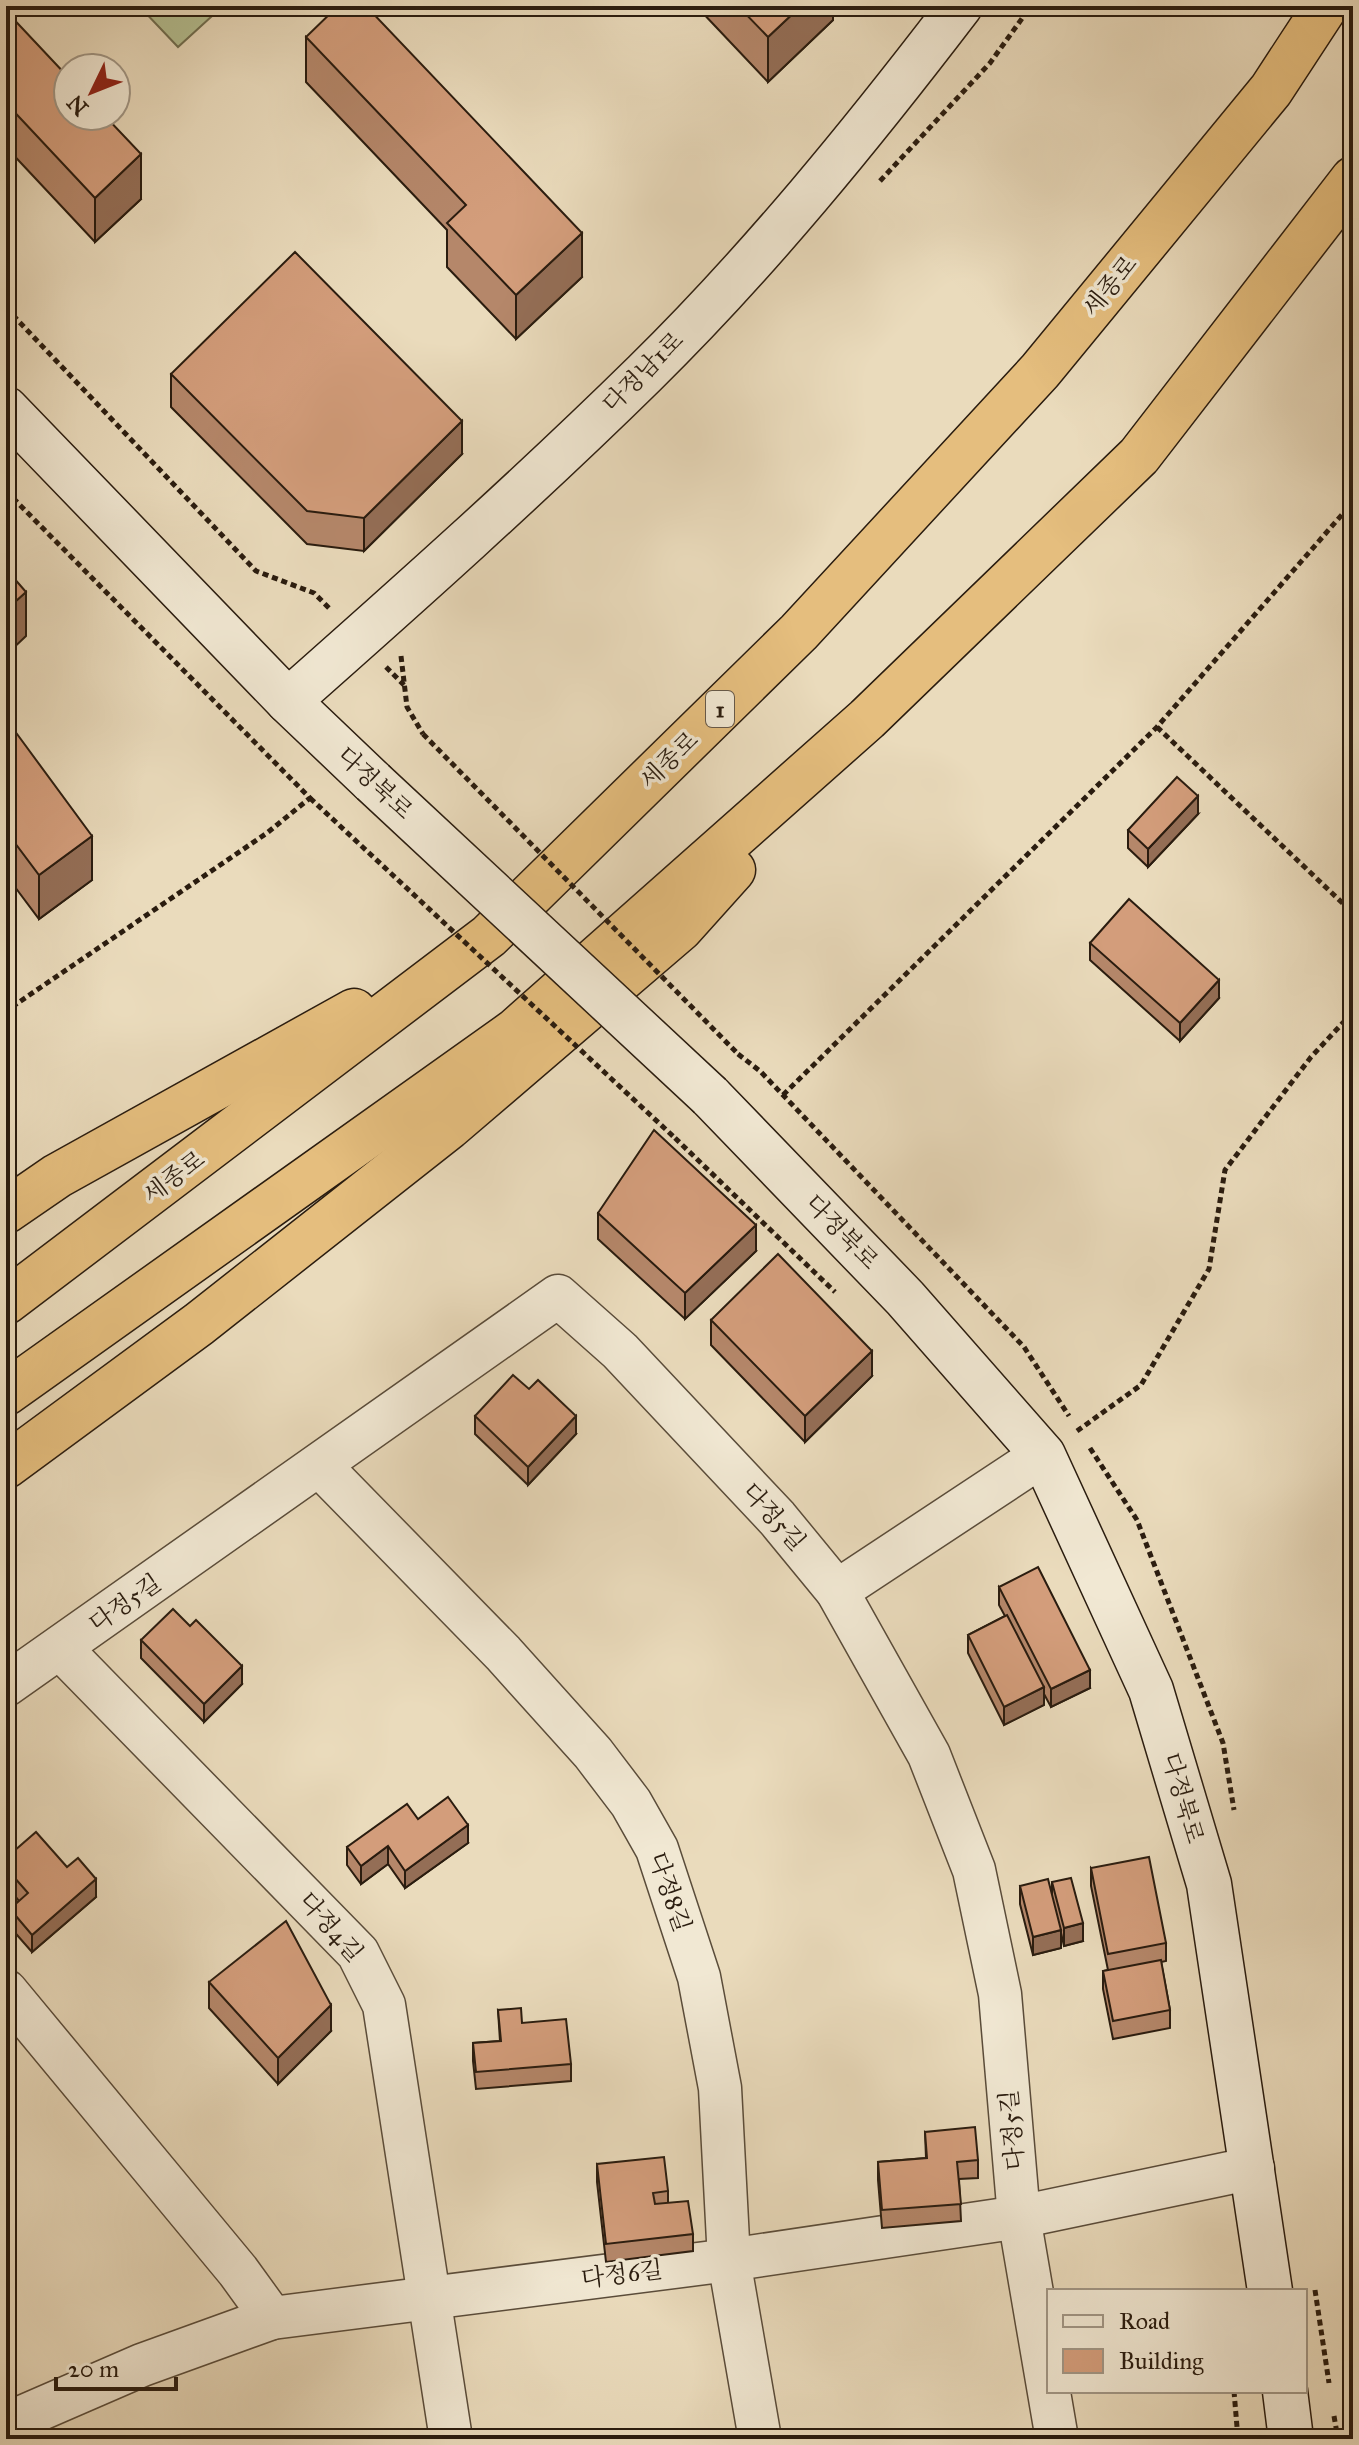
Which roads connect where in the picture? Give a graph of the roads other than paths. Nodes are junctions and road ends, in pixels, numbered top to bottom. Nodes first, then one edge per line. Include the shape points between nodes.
1 (960, 6) edge
2 (1326, 6) edge
3 (1353, 179) edge
4 (6, 409) edge
5 (288, 701) junction
6 (867, 719) junction
7 (489, 936) junction
8 (6, 1211) edge
9 (6, 1302) edge
10 (6, 1393) edge
11 (1043, 1455) junction
12 (6, 1466) edge
13 (320, 1466) junction
14 (837, 1591) junction
15 (60, 1648) junction
16 (6, 1685) edge
17 (6, 1991) edge
18 (1253, 2168) junction
19 (1019, 2217) junction
20 (729, 2260) junction
21 (1270, 2289) edge
22 (429, 2299) junction
23 (272, 2318) junction
24 (1047, 2381) edge
25 (1049, 2393) edge
26 (1285, 2393) edge
27 (8, 2419) edge
28 (451, 2439) edge
29 (760, 2439) edge
30 (1057, 2439) edge
31 (1291, 2439) edge

1 - 5 street, 다정남1로 via 778,229 647,371 480,530
2 - 7 highway, 세종로 / 1 via 1271,90 1040,371 799,632
3 - 6 highway via 1139,456
4 - 5 street, 다정북로
5 - 11 street, 다정북로, bridge via 710,1096 905,1298
6 - 10 highway via 515,1031
6 - 12 highway via 680,929 449,1127 199,1324
7 - 8 highway via 57,1176
7 - 9 highway, 세종로 / 1
11 - 14 street
11 - 18 street, 다정북로 via 1151,1690 1196,1839 1209,1884
13 - 14 street, 다정5길 via 558,1296 620,1351 777,1518
13 - 15 street, 다정5길
13 - 20 street, 다정8길 via 593,1753 657,1849 699,1977 720,2088
14 - 19 street, 다정5길 via 929,1755 974,1870 1000,1994
15 - 16 street, 다정5길
15 - 22 street, 다정4길 via 358,1953 384,2005
17 - 23 street
18 - 19 street, 다정6길
18 - 21 street, 다정북로
19 - 20 street, 다정6길
19 - 24 street, 다정5길
20 - 22 street, 다정6길
20 - 29 street, 다정8길
22 - 23 street, 다정6길
22 - 28 street, 다정4길
23 - 27 street, 다정6길
25 - 30 street, 다정5길
26 - 31 street

